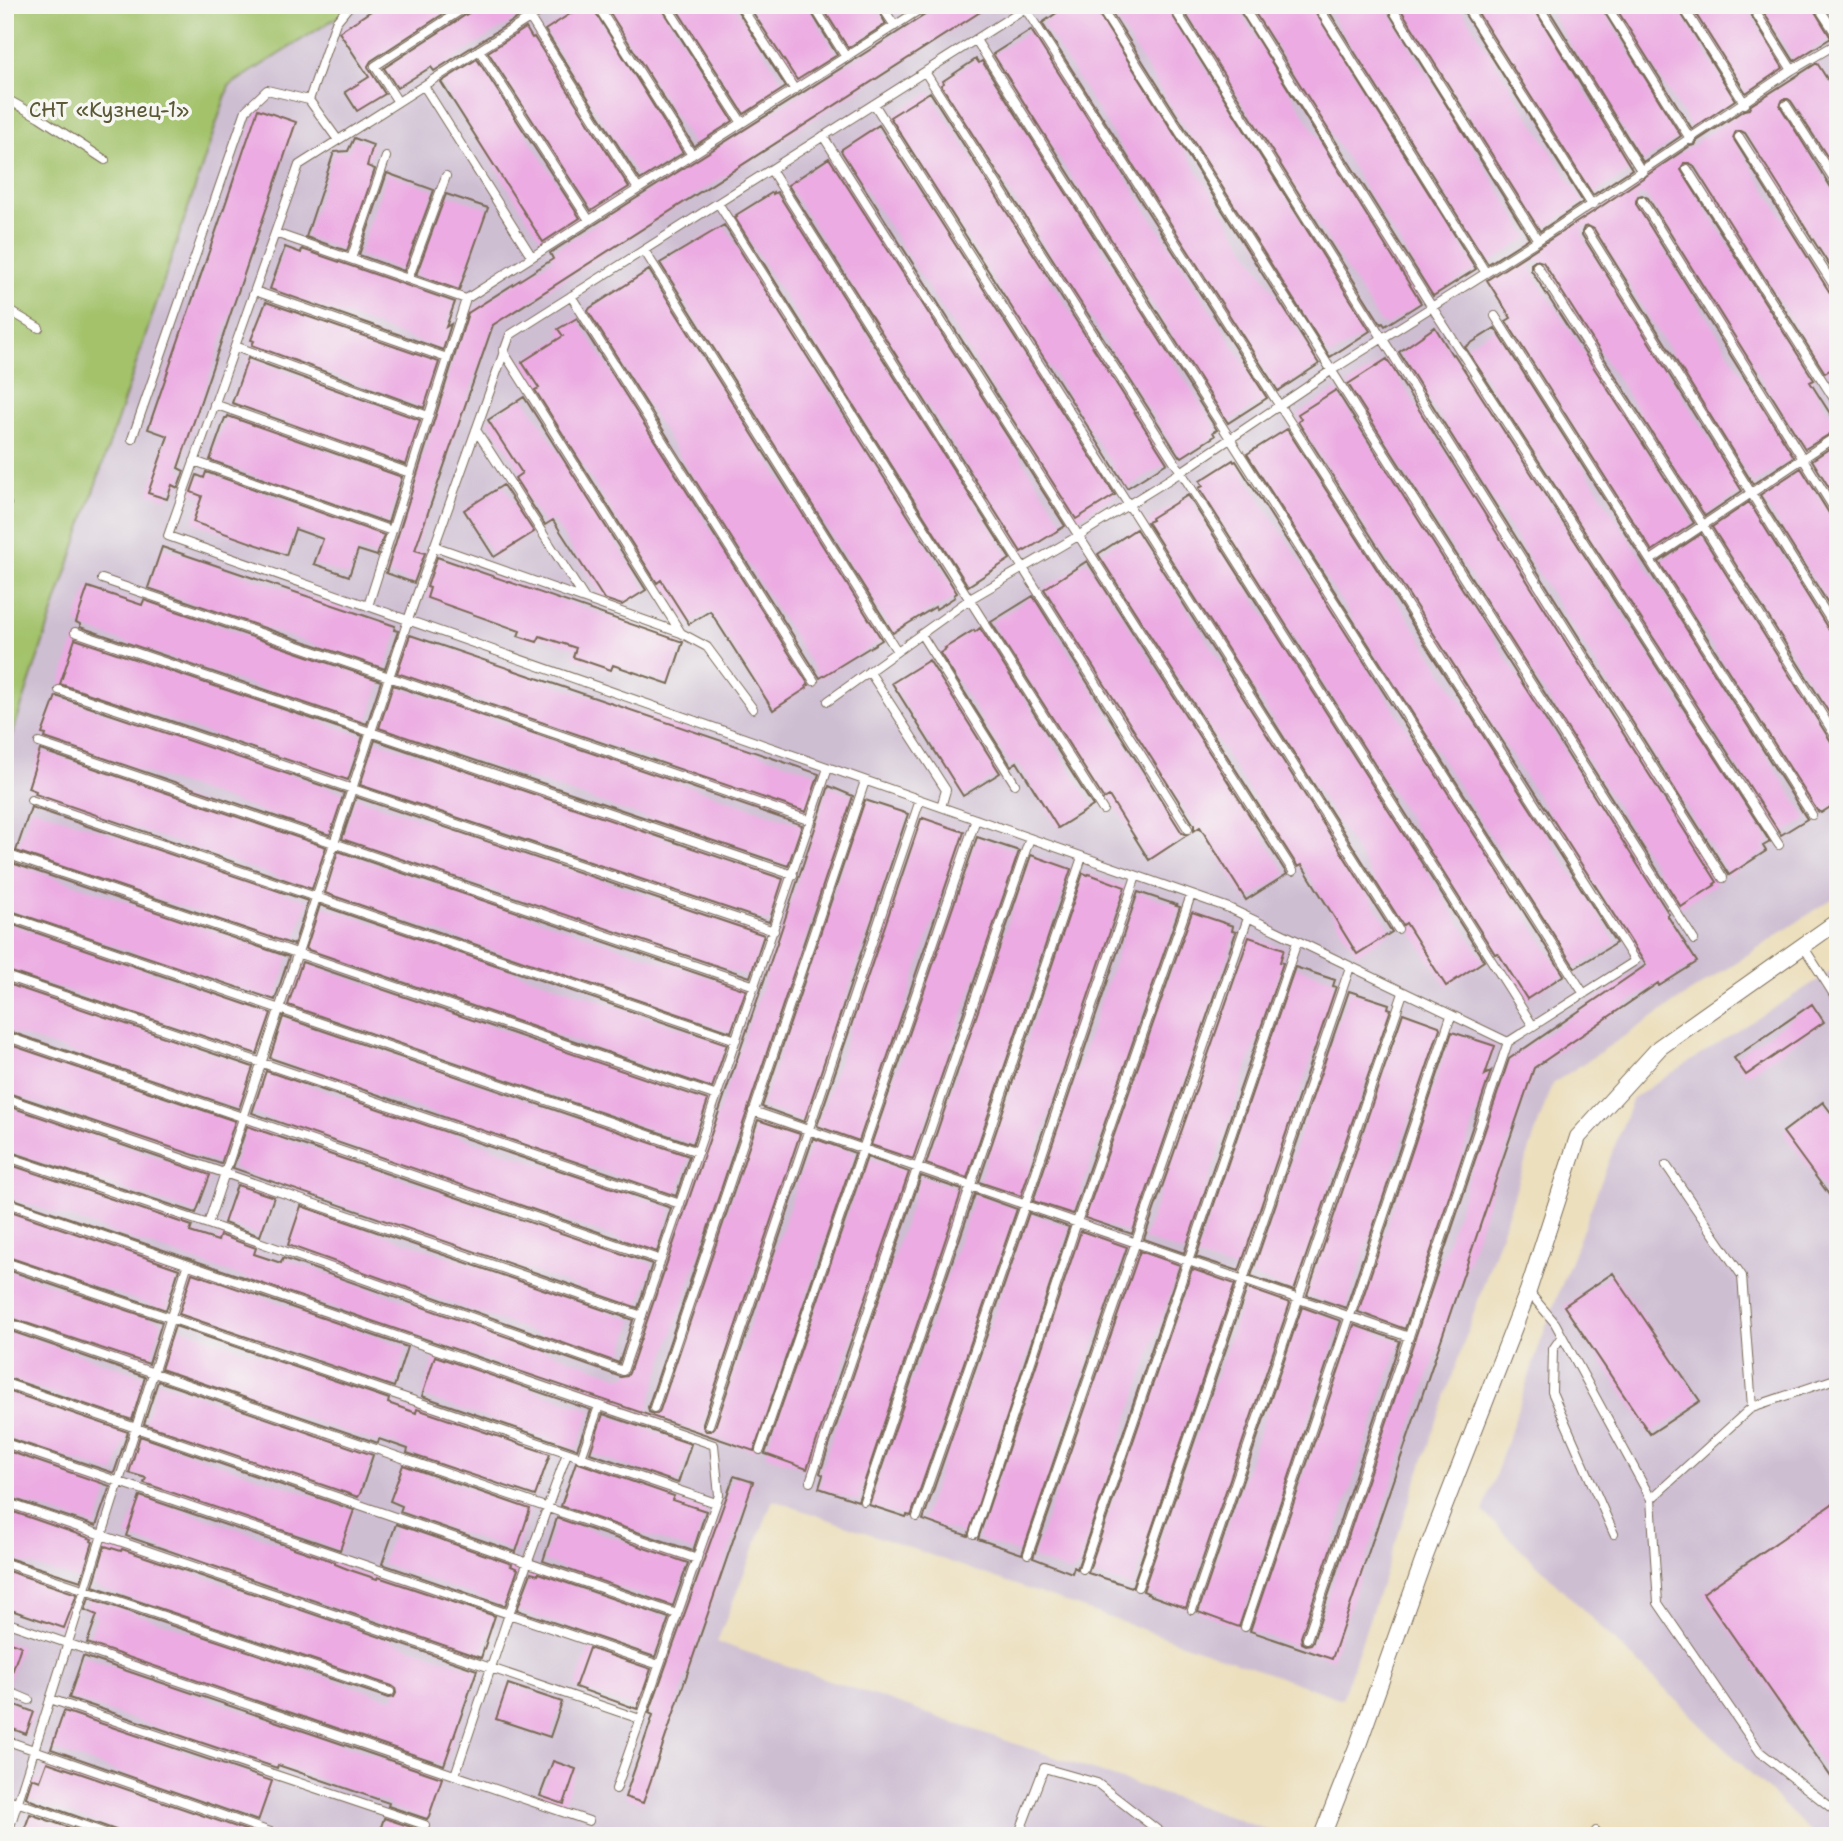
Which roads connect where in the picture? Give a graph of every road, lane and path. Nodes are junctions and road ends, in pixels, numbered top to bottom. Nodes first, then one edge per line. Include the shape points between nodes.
1 (350, 5) edge
2 (469, 5) edge
3 (550, 5) edge
4 (597, 5) edge
5 (666, 5) edge
6 (740, 5) edge
7 (813, 5) edge
8 (881, 5) edge
9 (927, 5) edge
10 (1098, 5) edge
11 (1172, 5) edge
12 (1242, 5) edge
13 (1317, 5) edge
14 (1390, 5) edge
15 (1465, 5) edge
16 (1538, 5) edge
17 (1606, 5) edge
18 (1682, 5) edge
19 (1751, 5) edge
20 (1817, 5) edge
21 (1028, 7) edge
22 (530, 18) junction
23 (895, 26) junction
24 (1838, 37) edge
25 (976, 40) junction
26 (1838, 43) edge
27 (479, 50) junction
28 (846, 57) junction
29 (1792, 70) junction
30 (925, 72) junction
31 (425, 86) junction
32 (795, 90) junction
33 (5, 98) edge
34 (309, 100) junction
35 (398, 102) junction
36 (874, 104) junction
37 (1745, 104) junction
38 (1786, 105) dead end
39 (742, 123) junction
40 (823, 136) junction
41 (1739, 137) dead end
42 (338, 140) junction
43 (1691, 140) junction
44 (692, 155) junction
45 (386, 158) dead end
46 (105, 160) dead end
47 (1687, 169) dead end
48 (771, 170) junction
49 (1642, 172) junction
50 (446, 176) dead end
51 (1838, 186) edge
52 (638, 189) junction
53 (1642, 201) dead end
54 (718, 203) junction
55 (1592, 205) junction
56 (589, 220) junction
57 (1588, 232) dead end
58 (275, 233) junction
59 (1538, 240) junction
60 (644, 250) junction
61 (532, 257) junction
62 (351, 259) junction
63 (1537, 266) dead end
64 (1486, 273) junction
65 (408, 279) junction
66 (254, 291) junction
67 (1838, 292) edge
68 (571, 296) junction
69 (466, 299) junction
70 (1432, 307) junction
71 (5, 308) edge
72 (1495, 316) dead end
73 (38, 328) dead end
74 (1381, 339) junction
75 (235, 346) junction
76 (503, 351) junction
77 (447, 358) junction
78 (1332, 370) junction
79 (215, 404) junction
80 (1838, 405) edge
81 (1280, 406) junction
82 (428, 416) junction
83 (475, 430) junction
84 (1838, 435) edge
85 (132, 439) dead end
86 (1231, 440) junction
87 (1803, 458) junction
88 (194, 461) junction
89 (1181, 472) junction
90 (410, 473) junction
91 (1751, 493) junction
92 (5, 503) edge
93 (1129, 504) junction
94 (5, 509) edge
95 (1838, 515) edge
96 (1703, 525) junction
97 (392, 531) junction
98 (1078, 537) junction
99 (434, 546) junction
100 (1651, 560) junction
101 (1024, 568) junction
102 (103, 579) dead end
103 (970, 599) junction
104 (585, 600) junction
105 (368, 606) junction
106 (408, 620) junction
107 (75, 632) dead end
108 (1838, 632) edge
109 (681, 633) junction
110 (921, 634) junction
111 (897, 651) junction
112 (869, 671) junction
113 (389, 677) junction
114 (814, 681) dead end
115 (59, 690) dead end
116 (828, 701) dead end
117 (753, 709) dead end
118 (371, 732) junction
119 (1838, 740) edge
120 (39, 743) dead end
121 (828, 768) junction
122 (865, 780) junction
123 (1015, 784) dead end
124 (352, 788) junction
125 (31, 800) dead end
126 (920, 800) junction
127 (941, 807) junction
128 (1103, 810) dead end
129 (1812, 815) dead end
130 (975, 819) junction
131 (811, 821) junction
132 (1188, 828) dead end
133 (1030, 838) junction
134 (334, 844) junction
135 (1779, 845) dead end
136 (12, 856) dead end
137 (1082, 857) junction
138 (1293, 871) dead end
139 (793, 875) junction
140 (1136, 876) junction
141 (1723, 878) dead end
142 (1191, 895) junction
143 (316, 897) junction
144 (5, 915) edge
145 (1248, 918) junction
146 (1838, 921) edge
147 (1398, 929) dead end
148 (774, 931) junction
149 (1693, 940) dead end
150 (1297, 942) junction
151 (1803, 946) junction
152 (298, 954) junction
153 (1350, 967) junction
154 (5, 976) edge
155 (755, 986) junction
156 (1403, 993) junction
157 (1584, 994) junction
158 (1838, 1001) edge
159 (279, 1009) junction
160 (1451, 1016) junction
161 (1533, 1026) junction
162 (5, 1036) edge
163 (736, 1040) junction
164 (1508, 1042) junction
165 (262, 1062) junction
166 (717, 1096) junction
167 (5, 1098) edge
168 (753, 1111) junction
169 (243, 1117) junction
170 (808, 1130) junction
171 (862, 1149) junction
172 (698, 1152) junction
173 (5, 1156) edge
174 (1666, 1165) dead end
175 (917, 1168) junction
176 (225, 1174) junction
177 (970, 1186) junction
178 (5, 1202) edge
179 (680, 1204) junction
180 (1025, 1205) junction
181 (1077, 1222) junction
182 (208, 1224) junction
183 (1135, 1242) junction
184 (661, 1260) junction
185 (1188, 1261) junction
186 (5, 1262) edge
187 (187, 1266) junction
188 (1242, 1279) junction
189 (1528, 1290) junction
190 (1298, 1299) junction
191 (642, 1316) junction
192 (1351, 1317) junction
193 (170, 1318) junction
194 (5, 1322) edge
195 (1562, 1336) junction
196 (1409, 1337) junction
197 (153, 1373) junction
198 (1838, 1378) edge
199 (5, 1383) edge
200 (599, 1406) junction
201 (1752, 1407) junction
202 (654, 1408) dead end
203 (709, 1425) dead end
204 (136, 1428) junction
205 (5, 1443) edge
206 (760, 1451) dead end
207 (567, 1453) junction
208 (581, 1458) junction
209 (119, 1481) junction
210 (810, 1482) dead end
211 (1651, 1499) junction
212 (864, 1501) dead end
213 (5, 1502) edge
214 (716, 1503) junction
215 (547, 1508) junction
216 (917, 1517) dead end
217 (102, 1534) junction
218 (974, 1534) dead end
219 (1614, 1534) dead end
220 (1028, 1554) dead end
221 (697, 1559) junction
222 (527, 1562) junction
223 (5, 1563) edge
224 (1083, 1569) dead end
225 (1138, 1587) dead end
226 (85, 1589) junction
227 (1192, 1610) dead end
228 (509, 1614) junction
229 (677, 1614) junction
230 (5, 1622) edge
231 (1245, 1627) dead end
232 (1307, 1639) dead end
233 (68, 1643) junction
234 (659, 1665) junction
235 (491, 1668) junction
236 (5, 1690) edge
237 (390, 1692) dead end
238 (50, 1699) junction
239 (29, 1700) dead end
240 (640, 1719) junction
241 (5, 1741) edge
242 (34, 1750) junction
243 (455, 1775) junction
244 (616, 1789) dead end
245 (5, 1798) edge
246 (17, 1802) junction
247 (1838, 1813) edge
248 (589, 1821) dead end
249 (425, 1825) dead end
250 (678, 1834) dead end
251 (6, 1836) edge
252 (114, 1836) edge
253 (282, 1836) edge
254 (688, 1836) edge
255 (1018, 1836) edge
256 (1165, 1836) edge
257 (1322, 1836) edge

1 - 34 lane via 336,22
2 - 35 lane via 375,66
3 - 22 lane
4 - 44 lane
5 - 39 lane
6 - 32 lane
7 - 28 lane
8 - 23 lane
9 - 23 lane
10 - 78 lane
11 - 74 lane
12 - 70 lane
13 - 64 lane
14 - 59 lane
15 - 55 lane
16 - 49 lane
17 - 43 lane
18 - 37 lane
19 - 29 lane
20 - 24 lane
21 - 25 lane
21 - 81 lane
22 - 27 lane
22 - 52 lane
23 - 28 lane
25 - 30 lane
25 - 86 lane
26 - 29 lane
27 - 31 lane
27 - 56 lane
28 - 32 lane
29 - 37 lane
30 - 36 lane
30 - 89 lane
31 - 35 lane
31 - 61 lane
32 - 39 lane
33 - 46 lane
34 - 42 lane
34 - 85 lane via 267,90 246,110
35 - 42 lane
36 - 40 lane
36 - 93 lane
37 - 43 lane
38 - 51 lane
39 - 44 lane
40 - 48 lane
40 - 98 lane
41 - 67 lane
42 - 58 lane via 299,165
43 - 49 lane
44 - 52 lane
45 - 62 lane
47 - 80 lane
48 - 54 lane
48 - 101 lane
49 - 55 lane
50 - 65 lane
52 - 56 lane
53 - 87 lane
54 - 60 lane
54 - 103 lane
55 - 59 lane
56 - 61 lane
57 - 91 lane
58 - 62 lane
58 - 66 lane
59 - 64 lane
60 - 68 lane
60 - 111 lane
61 - 69 lane
62 - 65 lane
63 - 96 lane
64 - 70 lane
65 - 69 lane
66 - 75 lane
66 - 77 lane
68 - 76 lane via 510,335
68 - 114 lane
69 - 77 lane
70 - 74 lane
70 - 135 lane
71 - 73 lane
72 - 100 lane
74 - 78 lane
74 - 141 lane
75 - 79 lane
75 - 82 lane
76 - 83 lane
76 - 109 lane
77 - 82 lane
78 - 81 lane
78 - 149 lane
79 - 88 lane
79 - 90 lane
81 - 86 lane
81 - 157 lane via 1635,961
82 - 90 lane
83 - 99 lane
83 - 104 lane
84 - 87 lane
86 - 89 lane
86 - 157 lane
87 - 91 lane
87 - 95 lane
88 - 97 lane
88 - 105 lane via 168,536
89 - 93 lane
89 - 161 lane
90 - 97 lane
91 - 96 lane
91 - 108 lane
92 - 94 lane
93 - 98 lane
93 - 147 lane
96 - 100 lane
96 - 119 lane
97 - 105 lane
98 - 101 lane
98 - 138 lane
99 - 104 lane
99 - 106 lane
100 - 129 lane
101 - 103 lane
101 - 132 lane
102 - 113 lane
103 - 110 lane
103 - 128 lane
104 - 109 lane
105 - 106 lane
106 - 113 lane
106 - 121 lane
107 - 118 lane
109 - 117 lane via 707,647
110 - 111 lane
110 - 123 lane
111 - 112 lane
112 - 116 lane
112 - 127 lane via 946,790
113 - 118 lane
113 - 131 lane
115 - 124 lane
118 - 124 lane
118 - 139 lane
120 - 134 lane
121 - 122 lane
121 - 131 lane
122 - 126 lane
122 - 168 lane
124 - 134 lane
124 - 148 lane
125 - 143 lane
126 - 127 lane
126 - 170 lane
127 - 130 lane
130 - 133 lane
130 - 171 lane
131 - 139 lane
133 - 137 lane
133 - 175 lane
134 - 143 lane
134 - 155 lane
136 - 152 lane
137 - 140 lane
137 - 177 lane
139 - 148 lane
140 - 142 lane
140 - 180 lane
142 - 145 lane
142 - 181 lane
143 - 152 lane
143 - 163 lane
144 - 159 lane
145 - 150 lane
145 - 183 lane
146 - 151 street
148 - 155 lane
150 - 153 lane
150 - 185 lane
151 - 158 lane
151 - 189 street via 1660,1047 1578,1137
152 - 159 lane
152 - 166 lane
153 - 156 lane
153 - 188 lane
154 - 165 lane
155 - 163 lane
156 - 160 lane
156 - 190 lane
157 - 161 lane
159 - 165 lane
159 - 172 lane
160 - 164 lane
160 - 192 lane
161 - 164 lane
162 - 169 lane
163 - 166 lane
164 - 196 lane
165 - 169 lane
165 - 179 lane
166 - 172 lane
167 - 176 lane
168 - 170 lane
168 - 202 lane
169 - 176 lane
169 - 184 lane
170 - 171 lane
170 - 203 lane
171 - 175 lane
171 - 206 lane
172 - 179 lane
173 - 182 lane
174 - 201 lane via 1742,1276
175 - 177 lane
175 - 210 lane
176 - 182 lane
176 - 191 lane
177 - 180 lane
177 - 212 lane
178 - 187 lane
179 - 184 lane
180 - 181 lane
180 - 216 lane
181 - 183 lane
181 - 218 lane
182 - 191 lane via 623,1371
183 - 185 lane
183 - 220 lane
184 - 191 lane
185 - 188 lane
185 - 224 lane
186 - 193 lane
187 - 193 lane
187 - 200 lane
188 - 190 lane
188 - 225 lane
189 - 195 lane
189 - 257 street
190 - 192 lane
190 - 227 lane
192 - 196 lane
192 - 231 lane
193 - 197 lane
193 - 207 lane
194 - 197 lane
195 - 211 lane
195 - 219 lane via 1553,1349 1552,1392
196 - 232 lane
197 - 204 lane
197 - 215 lane
198 - 201 lane
199 - 204 lane
200 - 208 lane
200 - 214 lane via 714,1445
201 - 211 lane
204 - 209 lane
204 - 222 lane
205 - 209 lane
207 - 208 lane
207 - 215 lane
208 - 214 lane
209 - 217 lane
209 - 228 lane
211 - 247 lane via 1658,1603 1760,1752
213 - 217 lane
214 - 221 lane
215 - 221 lane
215 - 222 lane
217 - 226 lane
217 - 235 lane
221 - 229 lane
222 - 228 lane
222 - 229 lane
223 - 226 lane
226 - 233 lane
226 - 237 lane
228 - 234 lane
228 - 235 lane
229 - 234 lane
230 - 233 lane
233 - 238 lane
233 - 243 lane
234 - 240 lane
235 - 240 lane
235 - 243 lane
236 - 239 lane
238 - 242 lane
238 - 249 lane
240 - 244 lane
241 - 242 lane
242 - 246 lane
242 - 253 lane
243 - 248 lane
245 - 246 lane
246 - 251 lane
246 - 252 lane
250 - 254 lane
255 - 256 lane via 1044,1768 1097,1783

